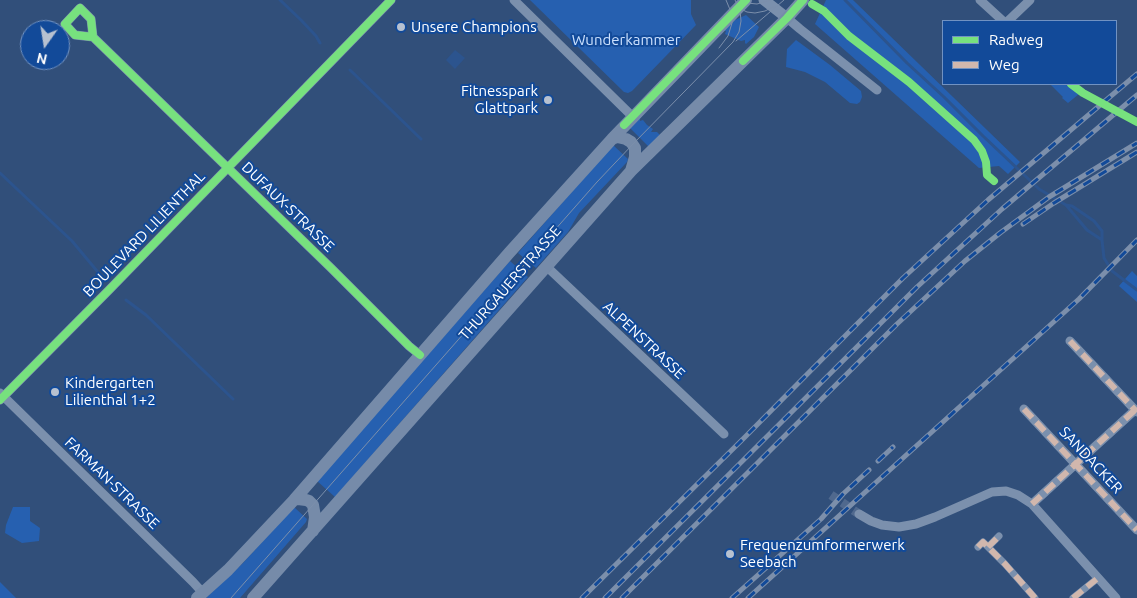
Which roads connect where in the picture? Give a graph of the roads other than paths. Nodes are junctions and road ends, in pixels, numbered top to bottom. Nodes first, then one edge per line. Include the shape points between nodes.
1 (391, 0) edge
2 (514, 0) edge
3 (746, 0) edge
4 (764, 0) edge
5 (778, 0) edge
6 (803, 0) edge
7 (980, 0) edge
8 (1030, 0) edge
9 (787, 18) junction
10 (1002, 20) edge
11 (1009, 20) edge
12 (93, 37) dead end
13 (877, 90) dead end
14 (633, 117) junction
15 (612, 138) junction
16 (228, 167) junction
17 (631, 171) junction
18 (546, 266) junction
19 (1070, 341) dead end
20 (420, 355) junction
21 (1, 396) edge
22 (1024, 409) dead end
23 (1136, 411) edge
24 (724, 434) dead end
25 (1076, 464) junction
26 (294, 500) junction
27 (1032, 504) junction
28 (859, 514) tunnel mouth
29 (1137, 530) edge
30 (313, 531) junction
31 (999, 536) dead end
32 (988, 546) junction
33 (978, 547) dead end
34 (1098, 578) junction
35 (200, 596) edge
36 (253, 598) edge
37 (1035, 598) edge
38 (1073, 598) edge
39 (1116, 598) edge

1 - 16 street, BOULEVARD LILIENTHAL
2 - 14 street
3 - 14 main road, THURGAUERSTRASSE
4 - 9 street
5 - 9 street
6 - 9 main road, THURGAUERSTRASSE
7 - 10 street
8 - 11 street
9 - 13 street
9 - 17 main road, THURGAUERSTRASSE
12 - 16 street, DUFAUX-STRASSE
14 - 15 main road, THURGAUERSTRASSE
15 - 17 main road via 626,139 635,148
15 - 20 main road, THURGAUERSTRASSE
16 - 20 street, DUFAUX-STRASSE
16 - 21 street, BOULEVARD LILIENTHAL
17 - 18 main road, THURGAUERSTRASSE
18 - 24 street, ALPENSTRASSE
18 - 30 main road, THURGAUERSTRASSE
19 - 23 street
20 - 26 main road, THURGAUERSTRASSE
21 - 35 street, FARMAN-STRASSE via 193,582
22 - 25 street, SANDACKER
23 - 25 street
25 - 27 street
25 - 29 street, SANDACKER
26 - 30 main road via 310,501 313,505
26 - 35 main road, THURGAUERSTRASSE
27 - 28 street via 1006,491 992,492 922,522 899,527 882,525
27 - 34 street
30 - 36 main road, THURGAUERSTRASSE
31 - 32 street
32 - 33 street via 984,542
32 - 37 street
34 - 38 street
34 - 39 street

